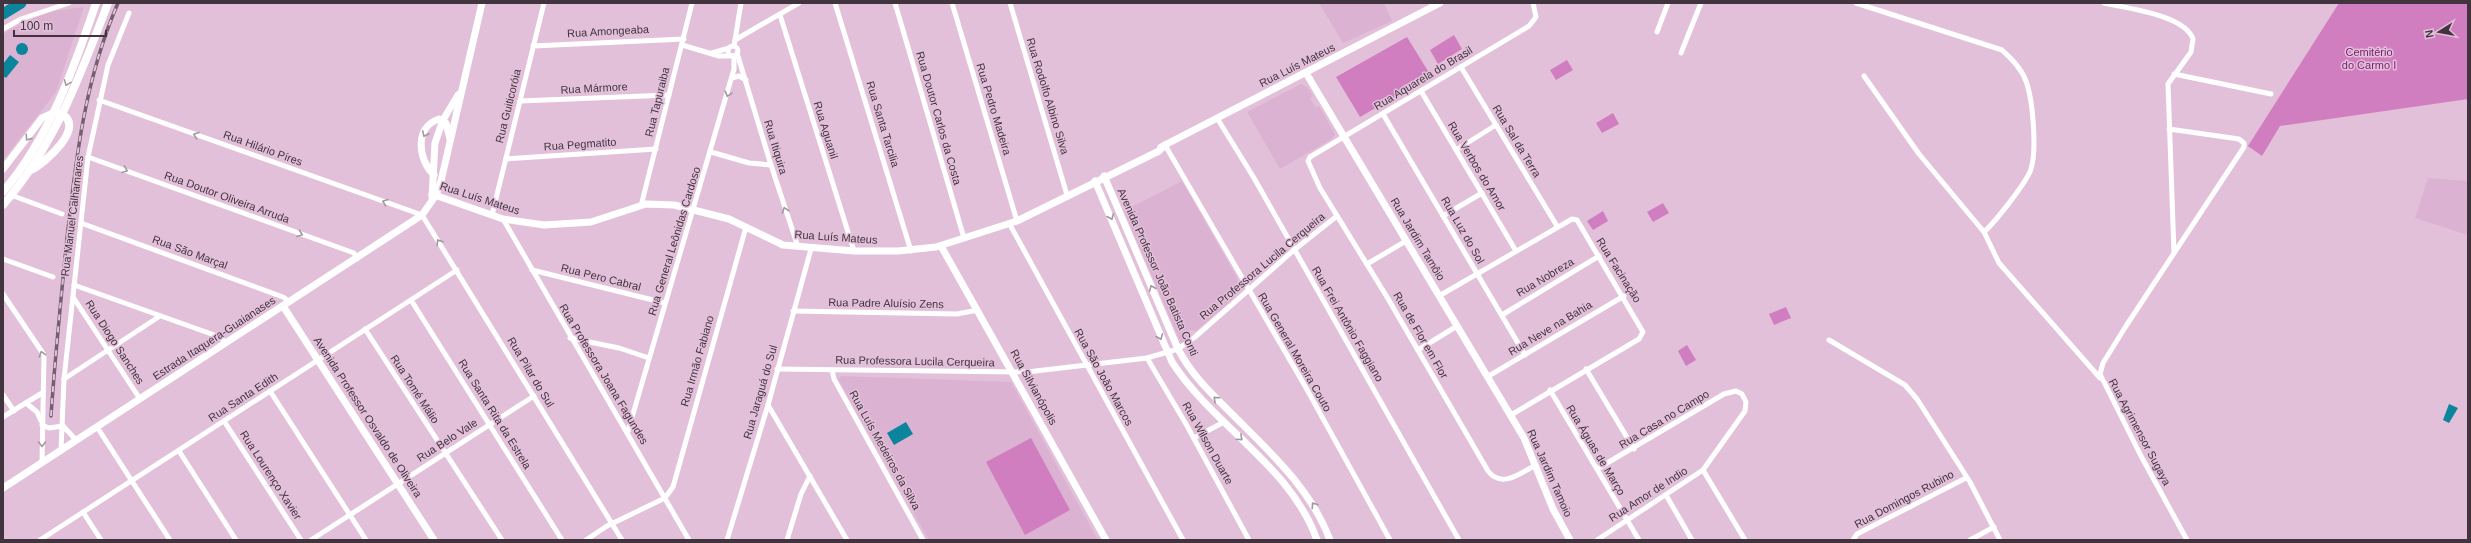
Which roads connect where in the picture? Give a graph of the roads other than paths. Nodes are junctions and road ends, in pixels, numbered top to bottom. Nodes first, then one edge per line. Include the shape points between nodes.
1 (69, 3) edge
2 (96, 3) edge
3 (108, 3) edge
4 (482, 3) edge
5 (544, 3) edge
6 (692, 3) edge
7 (741, 3) edge
8 (835, 3) edge
9 (895, 3) edge
10 (952, 3) edge
11 (1010, 3) edge
12 (1440, 3) edge
13 (1533, 3) edge
14 (1668, 3) edge
15 (1701, 3) edge
16 (1856, 3) edge
17 (2104, 3) edge
18 (795, 4) edge
19 (128, 13) dead end
20 (780, 15) junction
21 (3, 29) edge
22 (1656, 32) dead end
23 (684, 39) junction
24 (735, 43) junction
25 (682, 45) junction
26 (533, 46) junction
27 (729, 48) junction
28 (1681, 53) dead end
29 (711, 54) junction
30 (734, 55) junction
31 (1461, 67) junction
32 (1306, 73) junction
33 (2174, 74) junction
34 (1864, 76) dead end
35 (732, 78) junction
36 (746, 80) junction
37 (462, 88) junction
38 (1421, 91) junction
39 (2271, 94) dead end
40 (669, 95) junction
41 (99, 100) junction
42 (520, 101) junction
43 (55, 112) junction
44 (1383, 114) junction
45 (63, 115) junction
46 (1217, 118) junction
47 (443, 120) junction
48 (1496, 125) junction
49 (2169, 129) junction
50 (1343, 136) junction
51 (451, 140) junction
52 (1164, 145) junction
53 (656, 149) junction
54 (1456, 150) junction
55 (711, 152) junction
56 (421, 155) junction
57 (447, 155) junction
58 (88, 157) junction
59 (506, 159) junction
60 (434, 160) junction
61 (1308, 163) joint
62 (770, 165) junction
63 (3, 169) edge
64 (31, 170) junction
65 (434, 175) junction
66 (1104, 176) junction
67 (1096, 181) junction
68 (3, 192) edge
69 (1482, 193) junction
70 (11, 195) junction
71 (1067, 195) junction
72 (433, 197) junction
73 (3, 205) edge
74 (641, 206) junction
75 (693, 210) junction
76 (62, 214) dead end
77 (422, 215) junction
78 (492, 215) junction
79 (1337, 216) junction
80 (1443, 216) junction
81 (503, 219) junction
82 (1017, 220) junction
83 (81, 223) junction
84 (1009, 223) junction
85 (1557, 226) junction
86 (746, 227) junction
87 (1984, 232) junction
88 (964, 238) junction
89 (1406, 241) junction
90 (941, 246) junction
91 (798, 247) junction
92 (812, 249) junction
93 (911, 250) junction
94 (1294, 250) junction
95 (854, 251) junction
96 (1516, 251) junction
97 (2174, 253) junction
98 (1599, 256) junction
99 (3, 259) edge
100 (357, 259) junction
101 (1367, 264) junction
102 (457, 270) junction
103 (532, 270) junction
104 (1477, 274) junction
105 (53, 278) dead end
106 (74, 285) junction
107 (1248, 290) junction
108 (3, 294) edge
109 (1439, 296) junction
110 (1624, 296) junction
111 (73, 297) junction
112 (411, 300) junction
113 (665, 303) junction
114 (287, 304) junction
115 (978, 310) junction
116 (793, 311) junction
117 (1502, 315) junction
118 (160, 316) junction
119 (1457, 326) junction
120 (365, 329) junction
121 (570, 338) junction
122 (1829, 340) dead end
123 (226, 343) junction
124 (1178, 349) junction
125 (108, 350) junction
126 (1418, 350) junction
127 (1167, 353) junction
128 (1525, 355) junction
129 (649, 358) junction
130 (1147, 358) junction
131 (318, 360) junction
132 (1086, 366) junction
133 (777, 368) junction
134 (1586, 369) junction
135 (832, 370) junction
136 (1014, 373) junction
137 (1487, 377) junction
138 (64, 379) junction
139 (2101, 379) junction
140 (1550, 390) junction
141 (270, 392) junction
142 (42, 393) junction
143 (3, 395) edge
144 (534, 396) junction
145 (140, 399) junction
146 (26, 403) junction
147 (768, 405) junction
148 (14, 411) junction
149 (1511, 416) junction
150 (3, 418) edge
151 (224, 421) junction
152 (1224, 422) junction
153 (490, 424) junction
154 (42, 425) junction
155 (63, 426) junction
156 (97, 427) junction
157 (628, 431) junction
158 (1194, 438) junction
159 (76, 440) junction
160 (1634, 449) junction
161 (61, 450) junction
162 (179, 451) junction
163 (445, 453) junction
164 (42, 462) junction
165 (1536, 465) junction
166 (1597, 470) junction
167 (1703, 470) junction
168 (810, 476) junction
169 (1966, 478) junction
170 (132, 481) junction
171 (398, 484) junction
172 (3, 488) edge
173 (1666, 495) junction
174 (664, 498) junction
175 (84, 512) junction
176 (350, 515) junction
177 (1627, 521) junction
178 (612, 524) junction
179 (1994, 527) junction
180 (40, 540) edge
181 (101, 540) edge
182 (170, 540) edge
183 (236, 540) edge
184 (301, 540) edge
185 (311, 540) edge
186 (366, 540) edge
187 (434, 540) edge
188 (502, 540) edge
189 (562, 540) edge
190 (586, 540) edge
191 (622, 540) edge
192 (689, 540) edge
193 (727, 540) edge
194 (787, 540) edge
195 (847, 540) edge
196 (923, 540) edge
197 (1106, 540) edge
198 (1183, 540) edge
199 (1249, 540) edge
200 (1317, 540) edge
201 (1330, 540) edge
202 (1390, 540) edge
203 (1459, 540) edge
204 (1570, 540) edge
205 (1597, 540) edge
206 (1638, 540) edge
207 (1692, 540) edge
208 (1745, 540) edge
209 (1853, 540) edge
210 (1970, 540) edge
211 (2000, 540) edge
212 (2187, 540) edge

1 - 21 street via 21,19
2 -> 43 main road
3 - 45 main road
4 - 37 main road, Estrada Itaquera-Guaianases
5 - 26 street, Rua Guiticoróia
6 - 23 street, Rua Tapuraiba
7 - 24 street
8 - 93 street, Rua Santa Tarcilia
9 - 88 street, Rua Doutor Carlos da Costa
10 - 82 street, Rua Pedro Madeira
11 - 71 street, Rua Rodolfo Albino Silva
12 - 32 main road, Rua Luís Mateus
13 - 31 street, Rua Aquarela do Brasil via 1536,17 1529,26
14 - 22 street
15 - 28 street
16 - 87 street via 2002,50 2016,63 2026,82 2033,122 2035,156 2031,171 1997,220
17 - 33 street via 2158,16 2189,31 2193,39 2191,52
18 - 20 street
19 - 41 street, Rua Manuel Calhamares via 108,65
20 - 24 street
20 - 95 street, Rua Aguanil
23 - 25 street, Rua Tapuraiba
23 - 26 street, Rua Amongeaba
24 - 27 street
24 - 30 street
25 - 29 street
25 - 40 street, Rua Tapuraiba
26 - 42 street, Rua Guiticoróia
27 - 29 street
27 - 30 street via 728,53
29 - 30 street
30 - 35 street, Rua General Leônidas Cardoso
30 - 36 street, Rua Itiquira
31 - 38 street, Rua Aquarela do Brasil
31 - 48 street, Rua Sal da Terra
32 - 46 main road, Rua Luís Mateus
32 - 50 main road, Rua Jardim Tamôio
33 - 39 street
33 - 49 street via 2168,84
34 - 87 street via 1918,154
35 - 36 street via 739,76
35 -> 55 street, Rua General Leônidas Cardoso
36 - 62 street, Rua Itiquira
37 - 47 main road, Estrada Itaquera-Guaianases
37 - 51 main road, Estrada Itaquera-Guaianases
38 - 44 street, Rua Aquarela do Brasil
38 - 54 street, Rua Verbos do Amor
40 - 42 street, Rua Mármore
40 - 53 street, Rua Tapuraiba
41 - 58 street, Rua Manuel Calhamares
77 -> 41 street, Rua Hilário Píres
42 - 59 street, Rua Guiticoróia
43 - 45 main road
43 -> 63 main road via 42,118
43 - 68 main road via 29,158
44 - 50 street, Rua Aquarela do Brasil
44 - 80 street, Rua Luz do Sol
45 - 64 main road
45 - 64 main road via 70,124 69,134 40,166
46 - 52 main road, Rua Luís Mateus
46 - 94 street, Rua Frei Antônio Faggiano
47 - 51 main road
47 -> 56 main road via 435,121 428,126 421,143
47 - 60 main road, Estrada Itaquera-Guaianases via 435,143
48 - 54 street
48 - 85 street, Rua Sal da Terra
49 - 97 street
49 - 97 street, Rua Agrimensor Sugaya via 2242,140 2245,145
50 - 61 street, Rua Aquarela do Brasil via 1310,157
50 - 89 main road, Rua Jardim Tamôio
51 - 57 main road, Estrada Itaquera-Guaianases
52 - 66 main road, Rua Luís Mateus via 1159,151
52 - 107 street, Rua General Moreira Couto
53 - 59 street, Rua Pegmatito
53 - 74 street, Rua Tapuraiba
54 - 69 street, Rua Verbos do Amor
55 - 62 street via 749,163
55 - 75 street, Rua General Leônidas Cardoso
56 - 60 main road
56 - 65 main road
57 - 60 main road
57 - 72 main road, Estrada Itaquera-Guaianases
58 - 83 street, Rua Manuel Calhamares
58 -> 100 street, Rua Doutor Oliveira Arruda via 354,253
59 - 78 street, Rua Guiticoróia
60 - 65 main road, Estrada Itaquera-Guaianases
61 - 79 street, Rua de Flor em Flor
91 -> 62 street, Rua Itiquira
64 - 70 main road
65 - 72 main road, Estrada Itaquera-Guaianases
66 - 67 main road, Rua Luís Mateus
124 -> 66 main road, Avenida Professor João Batista Conti
67 - 71 main road, Rua Luís Mateus
67 -> 127 main road, Avenida Professor João Batista Conti
69 - 80 street
69 - 96 street, Rua Verbos do Amor
70 - 73 main road
70 - 76 street
71 - 82 main road, Rua Luís Mateus
72 - 77 main road, Estrada Itaquera-Guaianases
72 - 78 main road, Rua Luís Mateus
74 - 75 main road, Rua Luís Mateus via 660,203
74 - 81 main road, Rua Luís Mateus via 579,224 544,225
75 - 86 main road, Rua Luís Mateus via 717,215
75 - 113 street, Rua General Leônidas Cardoso
77 - 100 main road, Estrada Itaquera-Guaianases
102 -> 77 street, Rua Pilar do Sul
78 - 81 main road, Rua Luís Mateus
79 - 94 street, Rua Professora Lucila Cerqueira
79 - 101 street, Rua de Flor em Flor
80 - 104 street, Rua Luz do Sol
81 - 103 street, Rua Professora Joana Fagundes
82 - 84 main road, Rua Luís Mateus
83 - 106 street, Rua Manuel Calhamares
83 - 114 street, Rua São Marçal via 283,297
84 - 88 main road, Rua Luís Mateus
84 - 132 street, Rua São João Marcos
85 - 96 street, Rua Facinação
85 - 98 street, Rua Facinação via 1569,219 1577,220
86 - 91 main road, Rua Luís Mateus via 778,243
86 - 174 street, Rua Irmão Fabiano via 676,480 670,494
87 - 139 street via 1999,263
88 - 90 main road, Rua Luís Mateus
89 - 101 street
89 - 109 main road, Rua Jardim Tamôio
90 - 93 main road, Rua Luís Mateus
90 - 115 main road, Rua Silvianópolis
91 - 92 main road, Rua Luís Mateus
92 - 95 main road, Rua Luís Mateus
92 - 116 street, Rua Jaraguá do Sul
93 - 95 main road, Rua Luís Mateus
94 - 107 street, Rua Professora Lucila Cerqueira
94 - 203 street, Rua Frei Antônio Faggiano
96 - 104 street, Rua Facinação
97 - 139 street, Rua Agrimensor Sugaya via 2103,364
98 - 110 street, Rua Facinação
98 - 117 street, Rua Nobreza
99 - 105 street
100 - 114 main road, Estrada Itaquera-Guaianases
101 - 126 street, Rua de Flor em Flor
102 - 112 street, Rua Santa Edith
102 - 144 street, Rua Pilar do Sul
103 - 113 street, Rua Pero Cabral
103 - 121 street, Rua Professora Joana Fagundes
104 - 109 street, Rua Facinação
104 - 117 street, Rua Luz do Sol
106 - 111 street, Rua Manuel Calhamares
106 - 118 street
107 - 124 street, Rua Professora Lucila Cerqueira
107 - 202 street, Rua General Moreira Couto
142 -> 108 street via 42,350
109 - 119 main road, Rua Jardim Tamôio
110 - 128 street, Rua Neve na Bahia
110 - 134 street, Rua Facinação via 1642,327 1643,334
111 - 125 street, Rua Diogo Sanches
111 - 138 street, Rua Manuel Calhamares
112 - 120 street, Rua Santa Edith
112 - 153 street, Rua Santa Rita da Estrela
113 - 129 street, Rua General Leônidas Cardoso
114 - 123 main road, Estrada Itaquera-Guaianases
114 - 131 main road, Avenida Professor Osvaldo de Oliveira
115 - 116 street, Rua Padre Aluísio Zens via 950,314
115 - 136 main road, Rua Silvianópolis
116 - 133 street, Rua Jaraguá do Sul
117 - 128 street, Rua Luz do Sol
118 - 123 street via 220,337
118 - 125 street
119 - 126 street
119 - 137 main road, Rua Jardim Tamôio
120 - 131 street, Rua Santa Edith
120 - 163 street, Rua Tomé Málio
121 - 129 street via 619,348
121 - 157 street, Rua Professora Joana Fagundes
122 - 169 street via 1904,385 1917,398
123 - 145 main road, Estrada Itaquera-Guaianases
124 - 127 street, Rua Professora Lucila Cerqueira
201 -> 124 main road, Avenida Professor João Batista Conti via 1321,517 1306,494 1252,434 1201,385
125 - 138 street
125 - 145 street, Rua Diogo Sanches
126 - 165 street, Rua de Flor em Flor via 1492,476 1504,480
127 - 130 street, Rua Professora Lucila Cerqueira
127 - 152 main road, Avenida Professor João Batista Conti via 1190,387
128 - 137 street, Rua Neve na Bahia
129 - 157 street, Rua General Leônidas Cardoso
130 - 132 street, Rua Professora Lucila Cerqueira
130 - 158 street, Rua Wilson Duarte
131 - 141 street, Rua Santa Edith
131 - 171 main road, Avenida Professor Osvaldo de Oliveira
132 - 136 street, Rua Professora Lucila Cerqueira
132 - 198 street, Rua São João Marcos
133 - 135 street, Rua Professora Lucila Cerqueira
133 - 147 street, Rua Jaraguá do Sul
134 - 140 street, Rua Facinação
134 - 160 street
135 - 136 street, Rua Professora Lucila Cerqueira
135 - 196 street, Rua Luís Medeiros da Silva via 834,379
136 - 197 main road, Rua Silvianópolis
137 - 149 main road, Rua Jardim Tamôio
138 - 155 street, Rua Manuel Calhamares
139 - 212 street, Rua Agrimensor Sugaya
140 - 149 street, Rua Facinação
140 - 166 street, Rua Águas de Março
141 - 151 street, Rua Santa Edith
141 - 176 street
142 - 146 street
142 - 154 street
143 - 148 street
144 - 153 street, Rua Belo Vale
144 - 178 street, Rua Pilar do Sul
145 - 156 main road, Estrada Itaquera-Guaianases
146 - 148 street
146 - 154 street via 37,412
147 - 168 street
147 - 193 street, Rua Jaraguá do Sul
148 - 150 street
149 - 165 main road, Rua Jardim Tamoio
151 - 162 street, Rua Santa Edith
151 - 184 street, Rua Lourenço Xavier
152 - 158 street
152 -> 200 main road, Avenida Professor João Batista Conti via 1296,498 1306,512
153 - 163 street, Rua Belo Vale
153 - 189 street, Rua Santa Rita da Estrela
154 - 155 street via 49,428
154 -> 164 street
155 - 159 street
155 - 161 street, Rua Manuel Calhamares
156 - 159 main road, Estrada Itaquera-Guaianases
156 - 170 street
157 - 174 street, Rua Professora Joana Fagundes
158 - 199 street, Rua Wilson Duarte
159 - 161 main road, Estrada Itaquera-Guaianases
160 - 166 street, Rua Casa no Campo
160 - 167 street, Rua Casa no Campo via 1724,394 1736,391 1742,394 1746,402 1745,410
161 - 164 main road, Estrada Itaquera-Guaianases
162 - 170 street, Rua Santa Edith
162 - 183 street
163 - 171 street, Rua Belo Vale
163 - 188 street, Rua Tomé Málio
164 - 172 main road, Estrada Itaquera-Guaianases
165 - 204 main road, Rua Jardim Tamoio via 1553,509
166 - 177 street, Rua Águas de Março
167 - 173 street, Rua Amor de Indio
167 - 208 street, Rua Amor de Indio
168 - 194 street via 801,494
168 - 195 street
169 - 179 street
169 - 209 street, Rua Domingos Rubino via 1857,534
170 - 175 street, Rua Santa Edith
170 - 182 street
171 - 176 street, Rua Belo Vale
171 - 187 main road, Avenida Professor Osvaldo de Oliveira
173 - 177 street, Rua Amor de Indio
173 - 207 street
174 - 178 street
174 - 192 street, Rua Professora Joana Fagundes
175 - 180 street, Rua Santa Edith
175 - 181 street
176 - 185 street, Rua Belo Vale
176 - 186 street
177 - 205 street, Rua Amor de Indio
177 - 206 street, Rua Águas de Março
178 - 190 street
178 - 191 street, Rua Pilar do Sul
179 - 210 street
179 - 211 street

